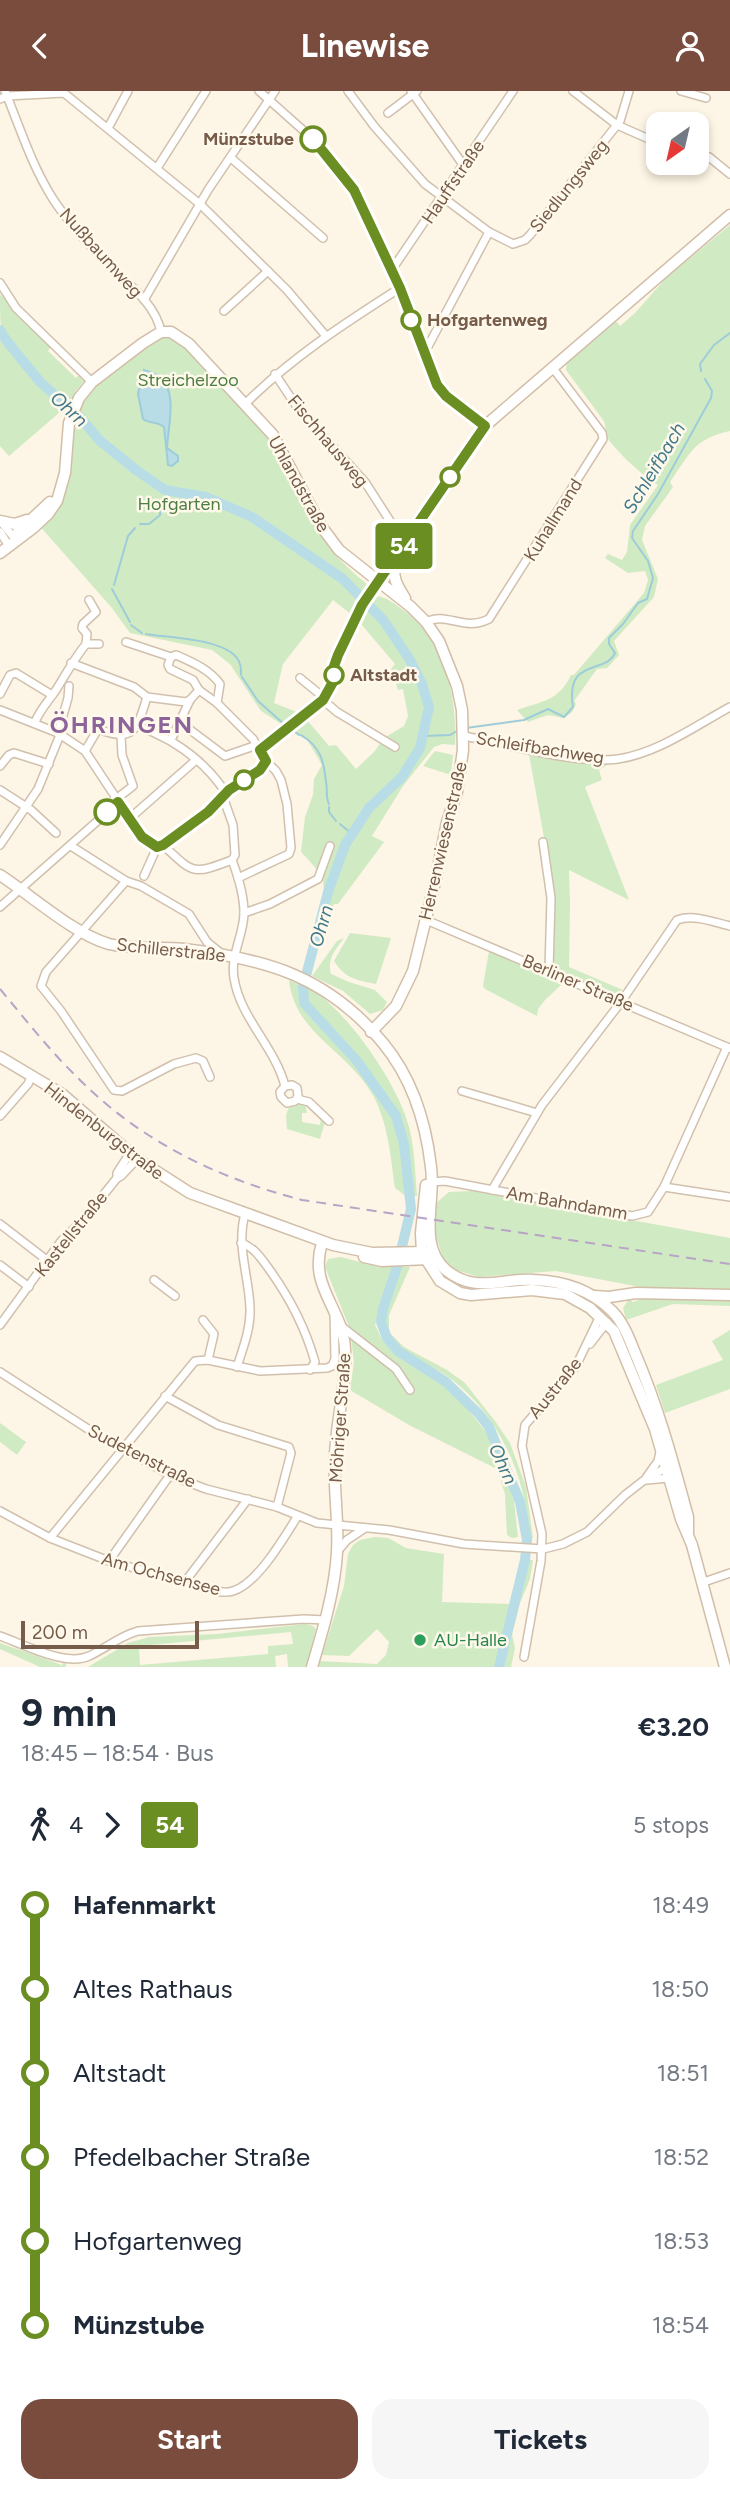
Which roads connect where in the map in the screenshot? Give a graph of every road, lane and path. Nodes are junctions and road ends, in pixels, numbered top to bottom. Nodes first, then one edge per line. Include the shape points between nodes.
1 (128, 91) edge
2 (206, 91) edge
3 (259, 91) edge
4 (275, 91) edge
5 (348, 91) edge
6 (513, 91) edge
7 (573, 91) edge
8 (629, 91) edge
9 (681, 91) edge
10 (64, 92) edge
11 (414, 92) edge
12 (4, 95) edge
13 (706, 98) dead end
14 (269, 100) junction
15 (388, 113) dead end
16 (617, 125) junction
17 (108, 128) junction
18 (646, 139) edge
19 (709, 157) edge
20 (231, 158) junction
21 (464, 166) junction
22 (157, 168) junction
23 (730, 174) edge
24 (443, 197) junction
25 (201, 205) junction
26 (730, 215) edge
27 (489, 232) junction
28 (323, 237) dead end
29 (268, 271) junction
30 (391, 271) junction
31 (0, 283) edge
32 (400, 288) junction
33 (144, 300) junction
34 (224, 311) dead end
35 (161, 332) junction
36 (326, 336) junction
37 (425, 352) junction
38 (552, 367) junction
39 (275, 374) junction
40 (92, 382) junction
41 (245, 404) junction
42 (485, 426) junction
43 (62, 488) junction
44 (40, 512) junction
45 (0, 521) edge
46 (0, 532) edge
47 (408, 540) junction
48 (8, 545) edge
49 (398, 556) junction
50 (377, 582) junction
51 (89, 600) dead end
52 (411, 607) junction
53 (426, 622) junction
54 (126, 642) dead end
55 (86, 644) junction
56 (99, 644) dead end
57 (171, 657) junction
58 (71, 663) junction
59 (300, 678) dead end
60 (69, 686) dead end
61 (199, 690) junction
62 (0, 694) edge
63 (52, 695) junction
64 (146, 697) junction
65 (323, 700) junction
66 (190, 701) junction
67 (217, 703) junction
68 (730, 706) edge
69 (0, 710) edge
70 (35, 722) junction
71 (181, 723) junction
72 (138, 726) junction
73 (464, 731) junction
74 (59, 734) junction
75 (121, 736) junction
76 (171, 740) junction
77 (259, 747) junction
78 (395, 747) dead end
79 (85, 751) junction
80 (197, 760) junction
81 (266, 761) junction
82 (49, 764) junction
83 (0, 766) edge
84 (0, 790) edge
85 (224, 795) junction
86 (118, 801) junction
87 (26, 808) junction
88 (129, 819) junction
89 (56, 833) dead end
90 (543, 842) dead end
91 (0, 845) edge
92 (71, 846) junction
93 (160, 846) junction
94 (330, 846) dead end
95 (232, 860) junction
96 (0, 875) edge
97 (144, 876) dead end
98 (238, 878) junction
99 (126, 881) junction
100 (20, 888) junction
101 (0, 907) edge
102 (244, 913) junction
103 (426, 920) junction
104 (730, 926) edge
105 (81, 932) junction
106 (223, 955) junction
107 (236, 957) junction
108 (549, 970) junction
109 (621, 1002) junction
110 (375, 1028) junction
111 (728, 1047) edge
112 (0, 1057) edge
113 (210, 1076) dead end
114 (31, 1077) junction
115 (285, 1086) junction
116 (462, 1091) dead end
117 (297, 1099) junction
118 (537, 1113) junction
119 (0, 1116) edge
120 (328, 1121) dead end
121 (134, 1156) junction
122 (432, 1182) junction
123 (664, 1187) junction
124 (492, 1190) junction
125 (730, 1197) edge
126 (247, 1215) junction
127 (0, 1224) edge
128 (241, 1243) junction
129 (321, 1245) junction
130 (423, 1256) junction
131 (48, 1261) junction
132 (0, 1265) edge
133 (154, 1280) dead end
134 (29, 1287) junction
135 (629, 1294) junction
136 (730, 1295) edge
137 (175, 1296) dead end
138 (594, 1296) junction
139 (618, 1296) junction
140 (610, 1309) junction
141 (334, 1310) junction
142 (604, 1319) junction
143 (202, 1320) dead end
144 (0, 1325) edge
145 (341, 1327) junction
146 (208, 1360) junction
147 (237, 1367) junction
148 (310, 1370) junction
149 (0, 1372) edge
150 (410, 1390) dead end
151 (165, 1396) junction
152 (121, 1449) junction
153 (661, 1449) junction
154 (671, 1472) junction
155 (170, 1475) junction
156 (643, 1481) junction
157 (248, 1499) junction
158 (277, 1507) junction
159 (0, 1511) edge
160 (297, 1517) junction
161 (336, 1524) junction
162 (366, 1528) junction
163 (50, 1538) junction
164 (542, 1549) junction
165 (337, 1552) junction
166 (109, 1561) junction
167 (730, 1573) edge
168 (184, 1583) junction
169 (701, 1583) junction
170 (325, 1620) junction
171 (0, 1636) edge
172 (524, 1657) dead end
173 (312, 1667) edge
174 (725, 1667) edge

1 - 17 street
2 - 22 street
3 - 14 street
4 - 14 street
5 - 24 street via 416,174
6 - 21 street, Hauffstraße
7 - 16 street
8 - 16 street, Siedlungsweg
9 - 13 street
10 - 12 street
10 - 17 street
11 - 15 street
11 - 21 street
12 - 33 street, Nußbaumweg via 53,199 98,255
14 - 20 street
14 - 30 street via 313,139 354,190
16 - 18 street
16 - 27 street, Siedlungsweg via 525,240 513,244
17 - 22 street
19 - 23 street
20 - 25 street
20 - 28 street
21 - 24 street, Hauffstraße
22 - 25 street
24 - 27 street
24 - 30 street, Hauffstraße
25 - 29 street
25 - 33 street
26 - 38 main road
27 - 37 street
29 - 34 street
29 - 36 street
30 - 32 street
31 - 40 street via 16,309
32 - 36 street
32 - 37 street
33 - 35 street, Nußbaumweg via 159,319
35 - 40 main road
35 - 41 main road, Uhlandstraße via 171,332 189,344
36 - 39 street
37 - 42 street via 441,391
38 - 42 main road
38 - 53 street, Kuhallmand via 603,439 489,619 469,625 444,619
39 - 41 street
39 - 47 street, Fischhausweg via 303,415 365,482
40 - 43 main road via 71,416
41 - 50 main road, Uhlandstraße via 281,447 330,540
42 - 47 main road
43 - 44 main road
43 - 48 main road via 48,514
44 - 45 main road via 21,524
44 - 48 main road
45 - 48 street
46 - 48 street
47 - 49 main road
49 - 50 main road
49 - 52 main road via 394,576
50 - 52 main road, Herrenwiesenstraße
50 - 65 street via 338,655 333,682
51 - 55 street via 96,612 83,624
52 - 53 main road, Herrenwiesenstraße
53 - 73 main road, Herrenwiesenstraße via 457,686
54 - 57 street
55 - 56 street
55 - 58 street
57 - 61 street via 170,669 193,680
57 - 67 street via 190,661 215,677 220,688
58 - 63 street
58 - 64 street via 134,687
59 - 65 street
60 - 74 street
61 - 66 street
61 - 67 street
62 - 63 street via 10,675 16,673
63 - 70 street
64 - 66 street
64 - 72 street
65 - 77 street
65 - 78 street
66 - 71 street
67 - 77 street
68 - 73 street, Schleifbachweg via 649,751 617,759 580,758
69 - 70 street
70 - 74 street
71 - 76 street
71 - 77 street via 225,756
72 - 75 street
72 - 76 street
73 - 103 main road, Herrenwiesenstraße via 457,792
74 - 79 street
74 - 82 street
75 - 79 street via 98,729
75 - 86 street via 132,783
76 - 80 street
77 - 81 street
79 - 86 street
80 - 85 street
80 - 88 street
81 - 85 street
81 - 98 street via 281,780 291,848 289,854
82 - 83 street via 15,753
82 - 87 street
84 - 87 street
85 - 93 street
85 - 95 street via 233,825
86 - 88 street
86 - 92 street
87 - 89 street
87 - 91 street
88 - 93 street via 144,840
90 - 108 street via 551,898
92 - 99 street
92 - 100 street
93 - 95 street via 192,870
93 - 97 street
94 - 102 street via 318,879
95 - 98 street
96 - 100 main road, Schillerstraße
98 - 102 street
99 - 105 street
99 - 106 street via 190,914 207,942
100 - 101 street
100 - 105 main road, Schillerstraße
102 - 107 street
103 - 108 street, Berliner Straße
103 - 110 main road, Herrenwiesenstraße via 406,988
104 - 109 street via 696,918 677,920
105 - 106 main road, Schillerstraße via 108,944
105 - 113 street via 46,972 41,986 110,1087 122,1091 196,1058 203,1061
106 - 107 main road, Schillerstraße
107 - 110 main road, Schillerstraße via 313,982
107 - 115 street via 233,975 238,997
108 - 109 street, Berliner Straße
109 - 111 street, Berliner Straße
109 - 118 street
110 - 122 main road via 401,1069 420,1115
110 - 130 main road via 417,1122 426,1174
111 - 123 street, Am Bahndamm
112 - 114 main road, Hindenburgstraße
114 - 119 street
114 - 121 main road, Hindenburgstraße via 80,1108
115 - 117 street via 297,1088
115 - 117 street via 283,1100
116 - 118 street
117 - 120 street via 309,1102
118 - 124 street
121 - 126 main road, Hindenburgstraße via 190,1193
121 - 131 street, Kastellstraße
122 - 124 street, Am Bahndamm
122 - 130 main road
123 - 124 street, Am Bahndamm via 648,1212 632,1216
123 - 125 street
126 - 128 street
126 - 129 main road, Hindenburgstraße
127 - 131 street
128 - 147 street via 250,1321
128 - 148 street via 256,1252 300,1317 315,1362
129 - 130 main road, Hindenburgstraße
129 - 130 main road, Hindenburgstraße via 382,1261
129 - 141 main road, Möhriger Straße via 317,1265
130 - 138 main road via 468,1283 566,1283
130 - 142 main road via 440,1281 460,1293 548,1290 580,1301
131 - 134 street, Kastellstraße
132 - 134 street
133 - 137 street
134 - 144 street, Kastellstraße
135 - 136 main road
135 - 139 main road
135 - 140 main road
138 - 139 main road
138 - 140 main road
139 - 140 main road
140 - 142 main road
140 - 154 main road via 621,1323 660,1416
141 - 145 main road, Möhriger Straße
141 - 148 street via 335,1359 332,1366
142 - 153 main road via 614,1331
142 - 164 street, Austraße via 576,1366 525,1425 521,1439
143 - 146 street via 214,1334
145 - 150 street via 396,1369
145 - 161 main road, Möhriger Straße via 345,1373 335,1453
146 - 147 street
146 - 151 street via 195,1361
147 - 148 street
149 - 152 street, Sudetenstraße
151 - 152 street
151 - 158 street via 218,1425 289,1447
152 - 155 street, Sudetenstraße
152 - 163 street
153 - 154 main road
153 - 156 street
154 - 156 street
154 - 169 main road
155 - 157 street, Sudetenstraße
155 - 166 street
156 - 164 street via 587,1532
157 - 158 street, Sudetenstraße
157 - 168 street
158 - 160 street, Sudetenstraße
159 - 163 street, Am Ochsensee
160 - 161 street, Sudetenstraße
160 - 168 street, Am Ochsensee via 275,1554 244,1585 231,1592
161 - 162 street
161 - 165 main road, Möhriger Straße
162 - 164 street
162 - 165 street
163 - 166 street, Am Ochsensee
164 - 172 street, Austraße
165 - 170 main road, Möhriger Straße
166 - 168 street, Am Ochsensee
167 - 169 street
169 - 174 main road
170 - 171 street via 153,1629 118,1637 92,1655 73,1660
170 - 173 main road, Möhriger Straße

